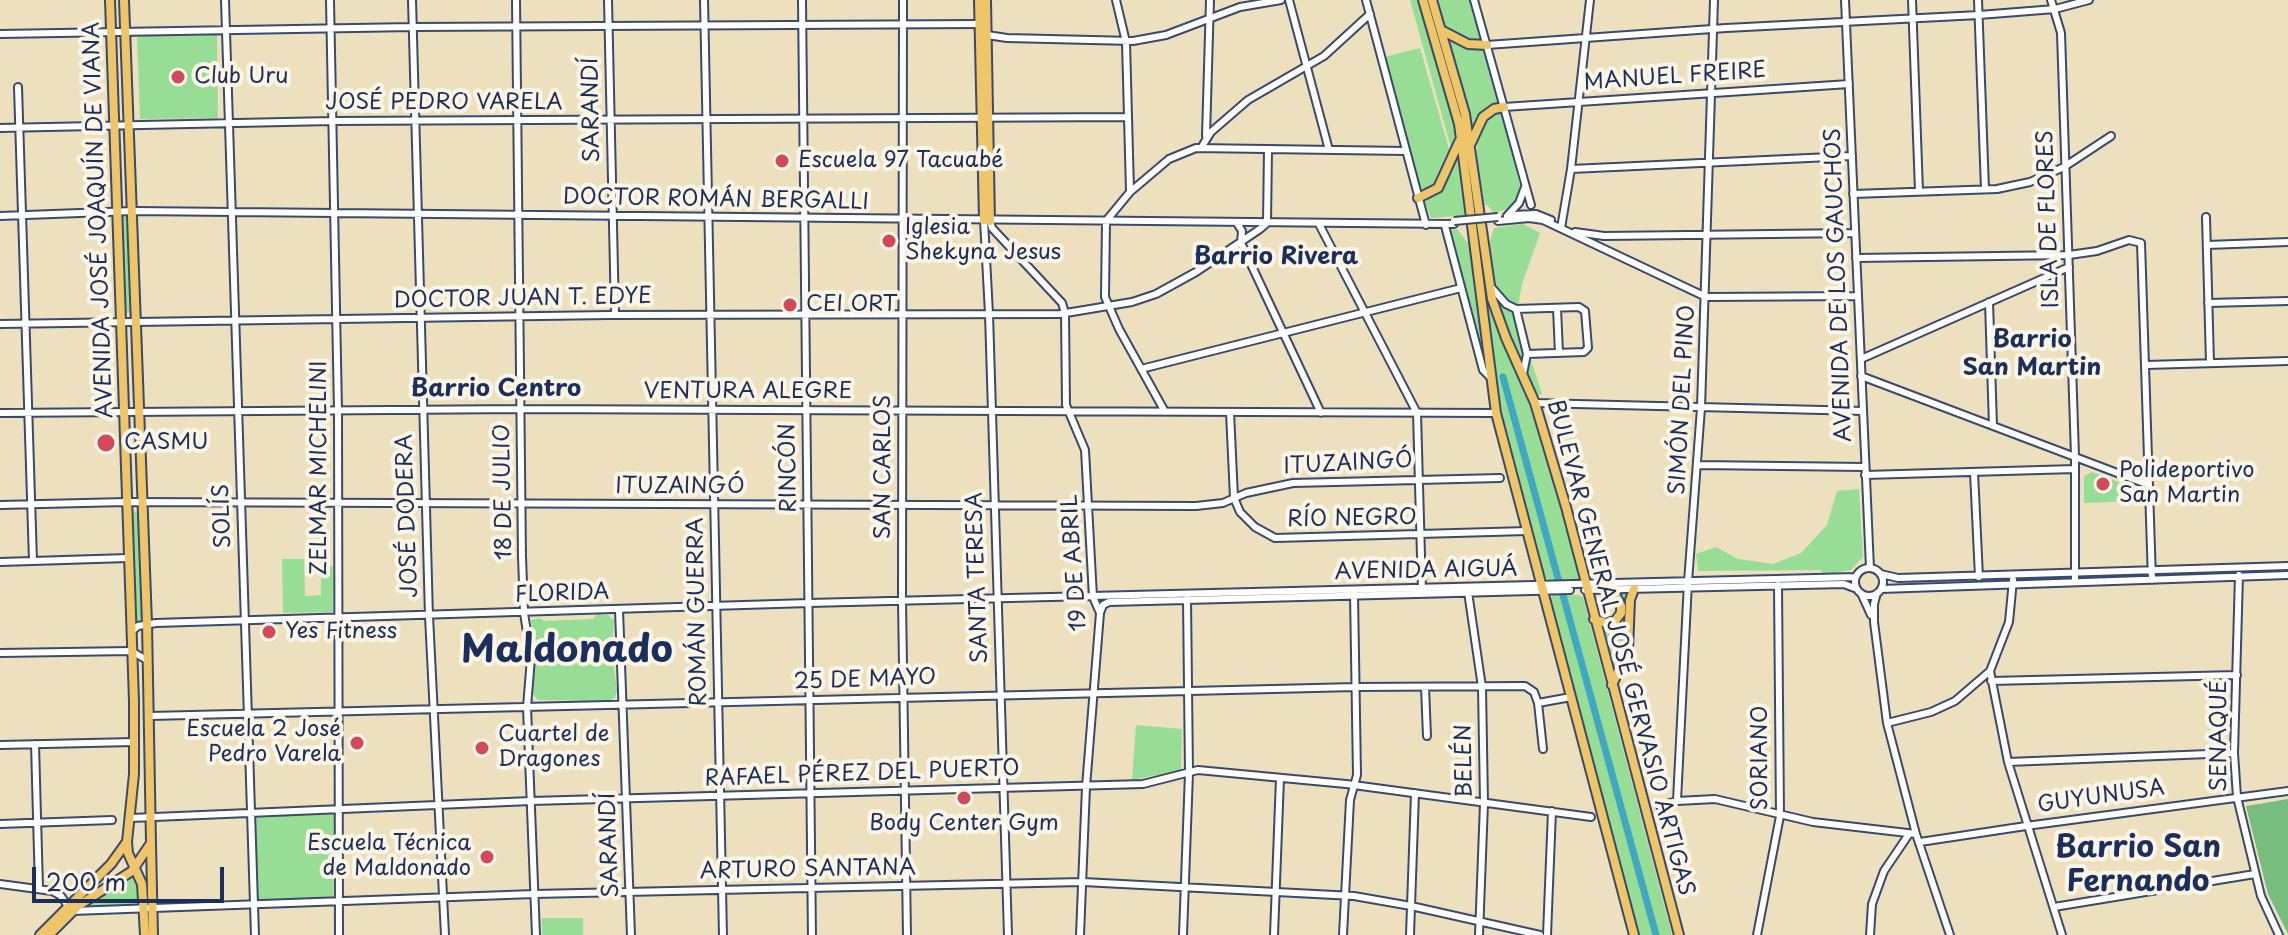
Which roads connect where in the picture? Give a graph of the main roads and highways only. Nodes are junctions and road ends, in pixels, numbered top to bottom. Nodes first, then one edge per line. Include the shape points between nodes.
1 (110, 0) edge
2 (124, 0) edge
3 (979, 0) edge
4 (986, 0) edge
5 (1423, 0) edge
6 (1432, 0) edge
7 (1443, 31) junction
8 (1487, 45) road end
9 (1504, 107) road end
10 (984, 118) junction
11 (1461, 137) junction
12 (1471, 144) junction
13 (1418, 198) road end
14 (987, 220) road end
15 (1634, 589) road end
16 (1605, 590) road end
17 (1594, 619) junction
18 (1612, 685) junction
19 (134, 701) junction
20 (150, 716) junction
21 (134, 742) junction
22 (151, 757) junction
23 (134, 762) junction
24 (127, 842) junction
25 (151, 843) junction
26 (135, 868) junction
27 (70, 909) junction
28 (148, 910) junction
29 (40, 935) edge
30 (49, 935) edge
31 (145, 935) edge
32 (153, 935) edge
33 (1634, 935) edge
34 (1679, 935) edge

1 - 19 main road, AVENIDA JOSÉ JOAQUÍN DE VIANA
2 - 20 main road, AVENIDA JOSÉ JOAQUÍN DE VIANA
3 - 10 main road
4 - 10 main road
5 - 11 main road
6 - 7 main road, BULEVAR GENERAL JOSÉ GERVASIO ARTIGAS
7 - 8 main road via 1468,44
7 - 12 main road, BULEVAR GENERAL JOSÉ GERVASIO ARTIGAS
9 - 12 main road via 1483,117
10 - 14 main road
11 - 13 main road via 1438,188
11 - 33 main road via 1496,413
12 - 17 main road, BULEVAR GENERAL JOSÉ GERVASIO ARTIGAS via 1497,316 1535,403
15 - 18 main road via 1628,650
16 - 17 main road via 1615,594 1621,613 1615,621
17 - 18 main road, BULEVAR GENERAL JOSÉ GERVASIO ARTIGAS
18 - 34 main road, BULEVAR GENERAL JOSÉ GERVASIO ARTIGAS
19 - 20 main road
19 - 21 main road, AVENIDA JOSÉ JOAQUÍN DE VIANA
20 - 22 main road, AVENIDA JOSÉ JOAQUÍN DE VIANA
21 - 22 main road
21 - 23 main road, AVENIDA JOSÉ JOAQUÍN DE VIANA
22 - 23 main road via 143,768
22 - 25 main road, AVENIDA JOSÉ JOAQUÍN DE VIANA
23 - 24 main road, AVENIDA JOSÉ JOAQUÍN DE VIANA
24 - 26 main road, AVENIDA JOSÉ JOAQUÍN DE VIANA
24 - 27 main road
25 - 26 main road
25 - 28 main road, AVENIDA JOSÉ JOAQUÍN DE VIANA
26 - 27 main road
26 - 28 main road, AVENIDA JOSÉ JOAQUÍN DE VIANA
27 - 29 main road
27 - 30 main road
28 - 31 main road, AVENIDA JOSÉ JOAQUÍN DE VIANA
28 - 32 main road, AVENIDA JOSÉ JOAQUÍN DE VIANA

